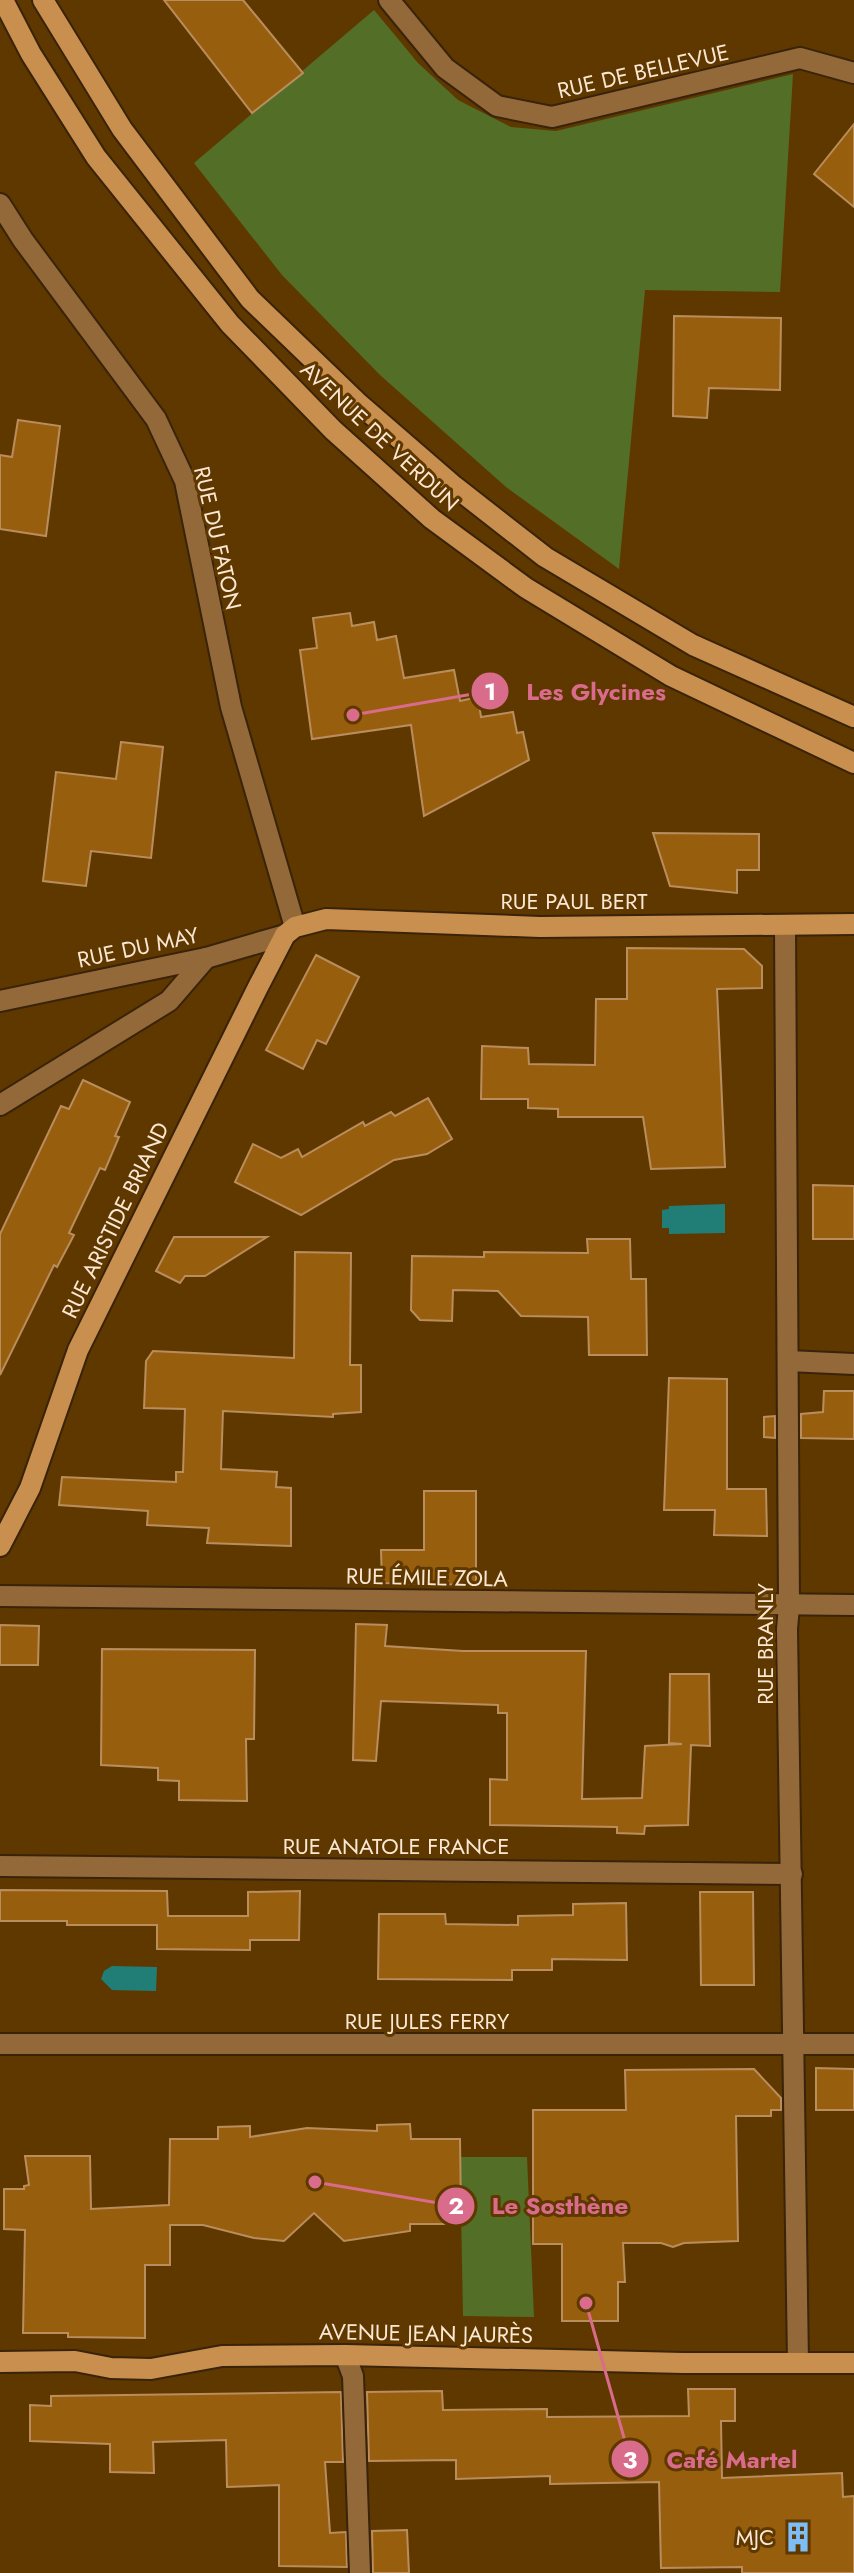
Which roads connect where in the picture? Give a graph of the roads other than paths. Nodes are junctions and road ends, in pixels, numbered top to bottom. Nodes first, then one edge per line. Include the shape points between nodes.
1 (3, 0) edge
2 (43, 0) edge
3 (389, 0) edge
4 (57, 10) edge
5 (854, 73) edge
6 (0, 204) edge
7 (854, 717) edge
8 (854, 763) edge
9 (854, 924) edge
10 (785, 925) junction
11 (290, 931) junction
12 (206, 958) junction
13 (0, 1001) edge
14 (0, 1105) edge
15 (788, 1361) junction
16 (854, 1364) edge
17 (0, 1546) edge
18 (0, 1596) edge
19 (854, 1605) edge
20 (789, 1606) junction
21 (0, 1866) edge
22 (792, 1874) junction
23 (0, 2044) edge
24 (854, 2044) edge
25 (794, 2045) junction
26 (345, 2355) junction
27 (0, 2362) edge
28 (798, 2363) junction
29 (854, 2363) edge
30 (360, 2573) edge

1 - 8 main road, AVENUE DE VERDUN via 96,157 230,324 333,430 432,519 526,588 671,676
2 - 4 main road, AVENUE DE VERDUN
3 - 5 street, RUE DE BELLEVUE via 445,68 497,106 552,117 800,58
4 - 7 main road, AVENUE DE VERDUN via 122,129 250,299 357,402 545,557 693,645
6 - 11 street, RUE DU FATON via 156,419 185,481 231,707
9 - 10 main road, RUE PAUL BERT
10 - 11 main road, RUE PAUL BERT via 540,927 326,919
10 - 15 street, RUE BRANLY
11 - 12 street, RUE DU MAY
11 - 17 main road, RUE ARISTIDE BRIAND via 78,1350 30,1488
12 - 13 street, RUE DU MAY
12 - 14 street via 169,1001
15 - 16 street
15 - 20 street, RUE BRANLY
18 - 20 street, RUE ÉMILE ZOLA
19 - 20 street, RUE ÉMILE ZOLA
20 - 22 street, RUE BRANLY
21 - 22 street, RUE ANATOLE FRANCE
22 - 25 street, RUE BRANLY
23 - 25 street, RUE JULES FERRY
24 - 25 street, RUE JULES FERRY
25 - 28 street, RUE BRANLY
26 - 27 main road, AVENUE JEAN JAURÈS via 222,2356 151,2369 75,2361
26 - 28 main road, AVENUE JEAN JAURÈS
26 - 30 street via 353,2376
28 - 29 main road, AVENUE JEAN JAURÈS

